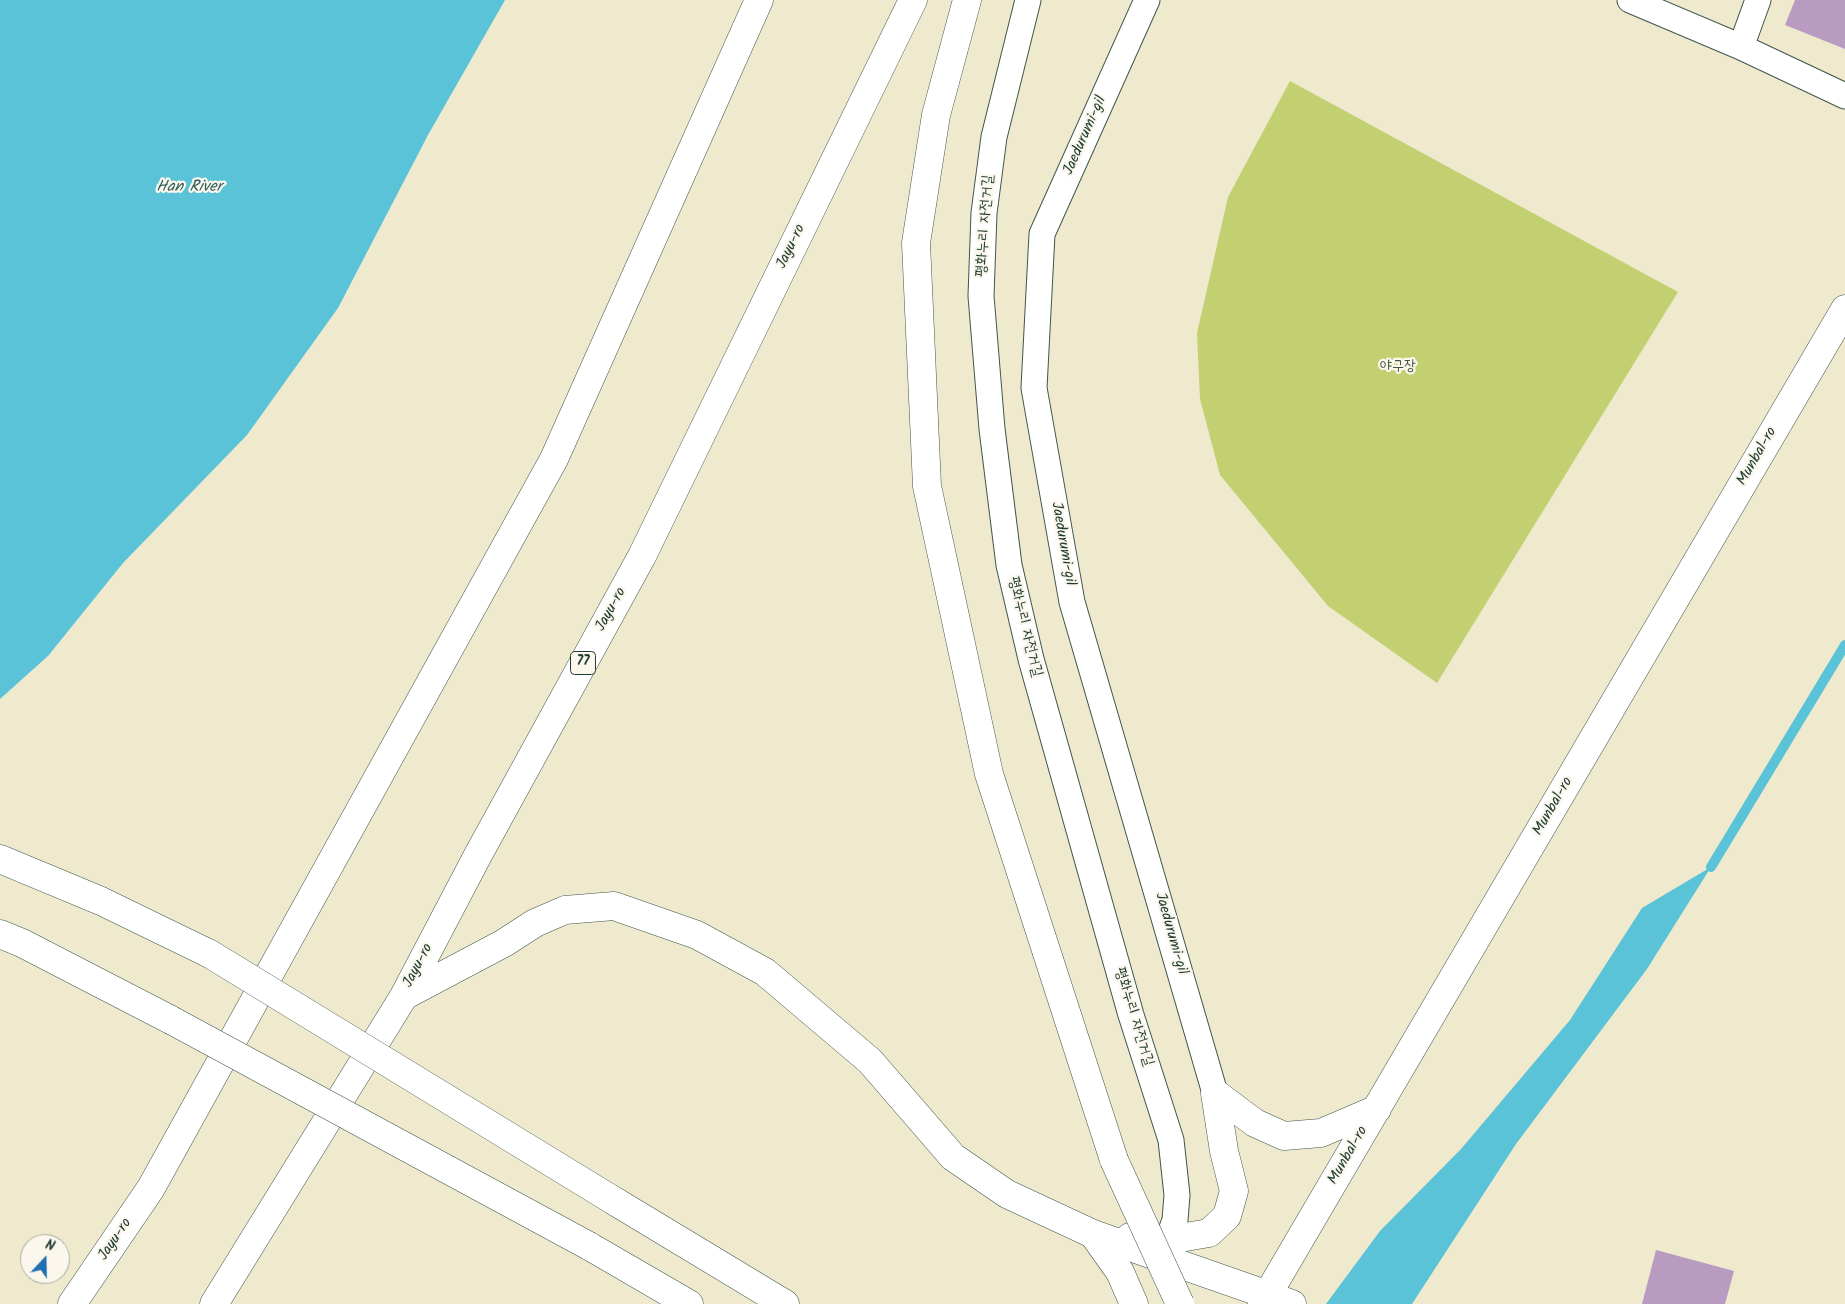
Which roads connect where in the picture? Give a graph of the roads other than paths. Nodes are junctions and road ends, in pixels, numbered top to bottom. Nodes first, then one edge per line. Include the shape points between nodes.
1 (759, 0) edge
2 (913, 0) edge
3 (967, 0) edge
4 (1028, 0) edge
5 (1147, 0) edge
6 (1630, 0) edge
7 (1758, 0) edge
8 (1741, 47) junction
9 (1845, 96) edge
10 (1845, 309) edge
11 (0, 859) edge
12 (0, 934) edge
13 (404, 996) junction
14 (1215, 1093) junction
15 (1377, 1109) junction
16 (151, 1188) junction
17 (1093, 1234) junction
18 (1168, 1240) junction
19 (1274, 1301) edge
20 (54, 1304) edge
21 (72, 1304) edge
22 (214, 1304) edge
23 (689, 1304) edge
24 (785, 1304) edge
25 (1134, 1304) edge
26 (1180, 1304) edge

1 - 16 main road, Jayu-ro via 554,459
2 - 13 main road, Jayu-ro / 77 via 642,556
3 - 26 main road, bridge via 936,115 916,243 927,486 989,774 1114,1160
4 - 18 street, 평화누리 자전거길 via 994,137 984,213 981,296 992,429 1009,565 1031,659 1131,1015 1171,1140 1177,1194 1175,1220
5 - 14 street, Jaedurumi-gil via 1042,234 1034,388 1072,602
6 - 8 street
7 - 8 street
8 - 9 street
10 - 15 main road, Munbal-ro
11 - 24 main road, bridge via 101,901 210,954
12 - 23 main road, bridge via 101,983 589,1246
13 - 17 main road via 535,923 565,910 614,906 697,935 766,972 870,1061 953,1157 1007,1194
13 - 22 main road, Jayu-ro / 77
14 - 15 main road via 1256,1123 1284,1136 1321,1133
14 - 18 main road via 1234,1192 1226,1216 1209,1233
15 - 19 main road, Munbal-ro
16 - 20 main road
16 - 21 main road, Jayu-ro
17 - 18 main road
17 - 19 main road
17 - 25 main road via 1120,1272

